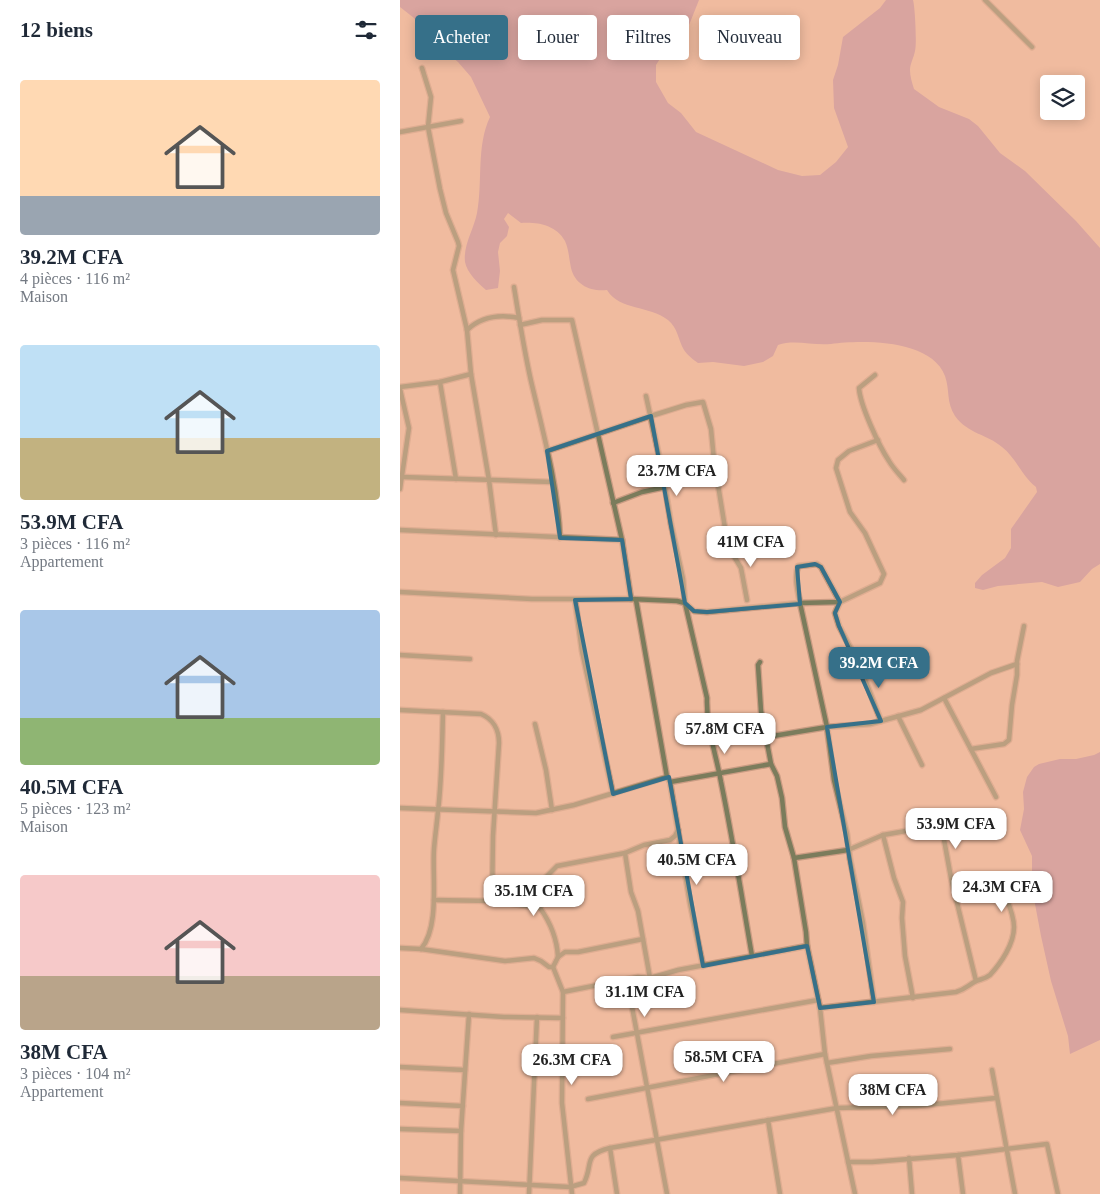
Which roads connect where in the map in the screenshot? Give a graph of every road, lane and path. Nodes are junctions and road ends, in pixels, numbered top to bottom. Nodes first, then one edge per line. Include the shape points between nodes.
1 (985, 0) edge
2 (1032, 47) dead end
3 (422, 68) dead end
4 (461, 121) dead end
5 (428, 127) junction
6 (400, 132) edge
7 (514, 287) dead end
8 (519, 318) junction
9 (520, 325) junction
10 (467, 330) junction
11 (471, 374) junction
12 (875, 375) dead end
13 (440, 382) junction
14 (400, 388) edge
15 (646, 396) dead end
16 (650, 416) junction
17 (598, 434) junction
18 (878, 440) junction
19 (547, 451) junction
20 (402, 477) junction
21 (456, 479) junction
22 (489, 480) junction
23 (904, 480) dead end
24 (552, 482) junction
25 (665, 487) junction
26 (400, 489) edge
27 (613, 503) junction
28 (400, 530) edge
29 (496, 535) junction
30 (560, 538) junction
31 (622, 540) junction
32 (400, 592) edge
33 (575, 600) junction
34 (633, 600) junction
35 (747, 600) dead end
36 (840, 602) junction
37 (686, 603) junction
38 (800, 604) junction
39 (1024, 626) dead end
40 (400, 655) edge
41 (470, 659) dead end
42 (760, 662) dead end
43 (1017, 664) junction
44 (944, 698) junction
45 (400, 710) edge
46 (443, 712) junction
47 (898, 716) junction
48 (881, 721) junction
49 (535, 724) dead end
50 (827, 727) junction
51 (767, 737) junction
52 (971, 749) junction
53 (770, 764) junction
54 (922, 765) dead end
55 (719, 774) junction
56 (668, 780) junction
57 (614, 794) junction
58 (996, 797) dead end
59 (400, 808) edge
60 (438, 810) junction
61 (552, 810) junction
62 (495, 812) junction
63 (678, 830) junction
64 (883, 835) junction
65 (848, 850) junction
66 (625, 853) junction
67 (794, 858) junction
68 (1006, 897) dead end
69 (434, 900) junction
70 (492, 901) junction
71 (540, 908) junction
72 (642, 939) junction
73 (807, 946) junction
74 (400, 948) edge
75 (421, 949) junction
76 (752, 956) junction
77 (558, 957) junction
78 (704, 966) junction
79 (553, 967) junction
80 (650, 978) junction
81 (626, 980) junction
82 (976, 981) junction
83 (563, 992) junction
84 (913, 998) junction
85 (818, 1000) junction
86 (874, 1002) junction
87 (820, 1008) junction
88 (400, 1010) edge
89 (470, 1014) junction
90 (538, 1017) junction
91 (563, 1018) junction
92 (637, 1034) junction
93 (613, 1037) dead end
94 (950, 1049) dead end
95 (825, 1054) junction
96 (827, 1063) junction
97 (400, 1067) edge
98 (465, 1070) junction
99 (992, 1070) dead end
100 (648, 1087) junction
101 (996, 1098) junction
102 (588, 1099) dead end
103 (400, 1103) edge
104 (463, 1106) junction
105 (837, 1108) junction
106 (768, 1120) junction
107 (400, 1129) edge
108 (461, 1131) junction
109 (657, 1140) junction
110 (610, 1148) junction
111 (1007, 1150) junction
112 (958, 1155) junction
113 (909, 1158) junction
114 (848, 1162) junction
115 (400, 1178) edge
116 (461, 1180) junction
117 (530, 1185) junction
118 (570, 1187) junction
119 (460, 1194) edge
120 (529, 1194) edge
121 (572, 1194) edge
122 (617, 1194) edge
123 (667, 1194) edge
124 (780, 1194) edge
125 (855, 1194) edge
126 (912, 1194) edge
127 (963, 1194) edge
128 (1015, 1194) edge
129 (1058, 1194) edge

1 - 2 street
3 - 5 street via 431,97
4 - 5 street
5 - 6 street
5 - 10 street via 446,214 458,242 453,270
7 - 8 street
8 - 9 street
8 - 10 street via 502,316 482,320
9 - 17 street via 542,320 572,320
9 - 19 street
10 - 11 street
11 - 13 street
11 - 22 street
12 - 18 street via 859,389
13 - 14 street
13 - 21 street
14 - 20 street via 409,428
15 - 16 street
16 - 17 street
16 - 25 street
16 - 35 street via 704,403 711,429 725,528 732,553 741,568
17 - 19 street
17 - 27 street
18 - 23 street
18 - 36 street via 849,452 838,460 836,468 850,512 866,533 884,574 880,583
19 - 24 street
20 - 21 street
20 - 26 street
21 - 22 street
22 - 24 street
22 - 29 street
24 - 30 street
25 - 27 street
25 - 37 street
27 - 31 street
28 - 29 street
29 - 30 street
30 - 31 street
31 - 34 street
32 - 33 street
33 - 34 street
33 - 57 street via 582,651
34 - 37 street
34 - 56 street
36 - 38 street
36 - 38 street via 821,567 815,564 797,568
36 - 48 street via 835,613 839,626 859,664
37 - 38 street via 694,611 707,612
37 - 55 street via 707,698 706,710
38 - 50 street
39 - 43 street
40 - 41 street
42 - 51 street via 761,711
43 - 44 street via 990,673
43 - 52 street via 1009,740 1004,744
44 - 47 street via 921,710
44 - 52 street
45 - 46 street
46 - 60 street
46 - 62 street via 482,714 497,729
47 - 48 street
47 - 54 street
48 - 50 street
49 - 61 street
50 - 51 street
50 - 65 street
51 - 53 street
52 - 58 street
53 - 55 street
53 - 67 street via 777,776 785,827
55 - 56 street
55 - 76 street
56 - 57 street
56 - 63 street
57 - 61 street
59 - 60 street
60 - 62 street
60 - 69 street
61 - 62 street via 529,814
62 - 70 street
63 - 66 street via 670,840
63 - 78 street
64 - 65 street
64 - 82 street via 917,829 943,834
64 - 84 street via 903,902 905,956
65 - 67 street
65 - 86 street
66 - 71 street via 558,866 546,876
66 - 72 street
67 - 73 street
68 - 82 street via 1014,923 1012,940 990,975
69 - 70 street
69 - 75 street via 428,936
70 - 71 street
71 - 77 street via 558,944
72 - 77 street via 565,952
72 - 80 street
73 - 76 street
73 - 85 street
74 - 75 street
75 - 79 street via 505,961 534,958
76 - 78 street
77 - 79 street
78 - 80 street
79 - 83 street
80 - 81 street
81 - 83 street
81 - 92 street
82 - 84 street via 956,992
83 - 91 street
84 - 86 street
85 - 87 street
85 - 92 street
86 - 87 street
87 - 95 street
88 - 89 street
89 - 90 street
89 - 98 street
90 - 91 street
90 - 117 street
91 - 118 street via 562,1103
92 - 93 street
92 - 100 street
94 - 96 street
95 - 96 street
95 - 100 street
96 - 105 street
97 - 98 street
98 - 104 street
99 - 101 street
100 - 102 street
100 - 109 street
101 - 105 street via 916,1106
101 - 111 street
103 - 104 street
104 - 108 street
105 - 106 street
105 - 114 street
106 - 109 street
106 - 124 street
107 - 108 street
108 - 116 street
109 - 110 street
109 - 123 street
110 - 118 street via 598,1151 590,1158 584,1183
110 - 122 street
111 - 112 street
111 - 128 street
111 - 129 street via 1047,1144
112 - 113 street
112 - 127 street
113 - 114 street
113 - 126 street
114 - 125 street
115 - 116 street
116 - 117 street
116 - 119 street
117 - 118 street
117 - 120 street
118 - 121 street

